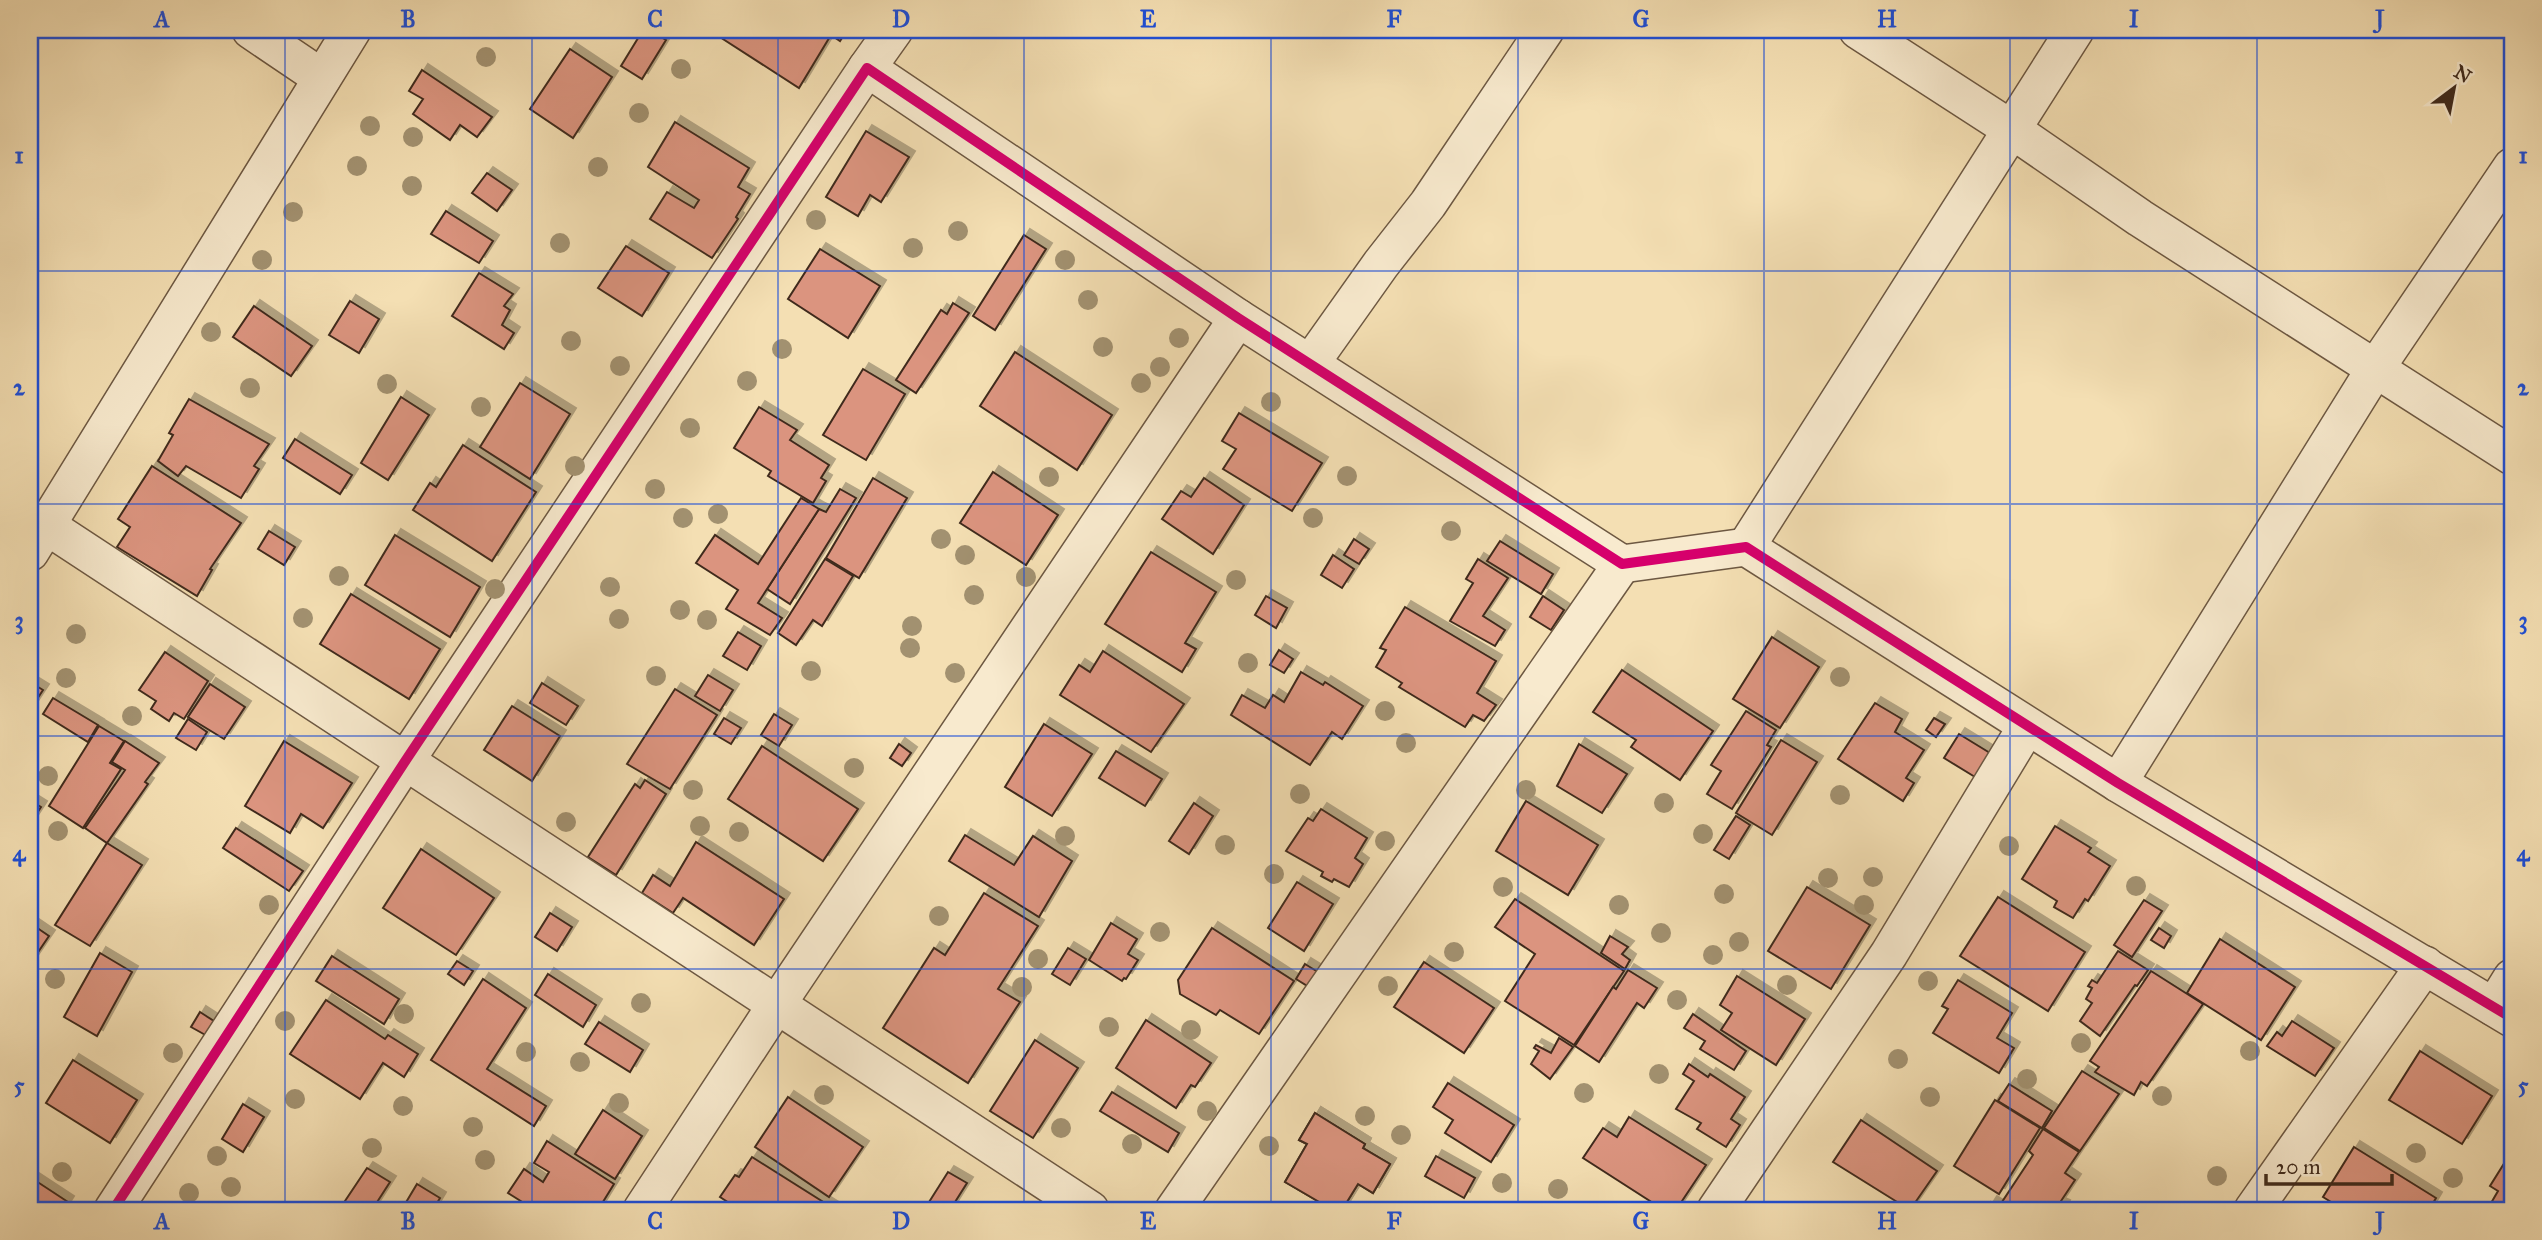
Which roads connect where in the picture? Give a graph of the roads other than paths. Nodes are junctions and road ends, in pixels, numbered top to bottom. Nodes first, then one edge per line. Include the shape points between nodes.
1 (251, 30) edge
2 (352, 30) edge
3 (894, 30) edge
4 (1545, 30) edge
5 (1858, 30) edge
6 (2075, 30) edge
7 (867, 68) junction
8 (322, 78) junction
9 (2011, 129) junction
10 (2512, 167) edge
11 (1238, 317) junction
12 (1310, 364) junction
13 (2375, 369) junction
14 (2512, 456) edge
15 (38, 539) edge
16 (1746, 547) junction
17 (1622, 564) junction
18 (2027, 726) junction
19 (404, 763) junction
20 (2118, 783) junction
21 (2425, 965) junction
22 (2506, 1001) edge
23 (777, 1004) junction
24 (113, 1210) edge
25 (642, 1210) edge
26 (1090, 1210) edge
27 (1174, 1210) edge
28 (1716, 1210) edge
29 (2253, 1210) edge

1 - 8 street
2 - 8 street
3 - 7 street
4 - 12 street via 1428,204
5 - 9 street
6 - 9 street
7 - 11 street
7 - 19 street
8 - 15 street
9 - 13 street
9 - 16 street
10 - 13 street
11 - 12 street
11 - 23 street
12 - 17 street
13 - 14 street
13 - 20 street
15 - 19 street
16 - 17 street
16 - 18 street
17 - 27 street
18 - 20 street
18 - 28 street via 1889,954
19 - 23 street
19 - 24 street
20 - 21 street
21 - 22 street
21 - 29 street
23 - 25 street
23 - 26 street

